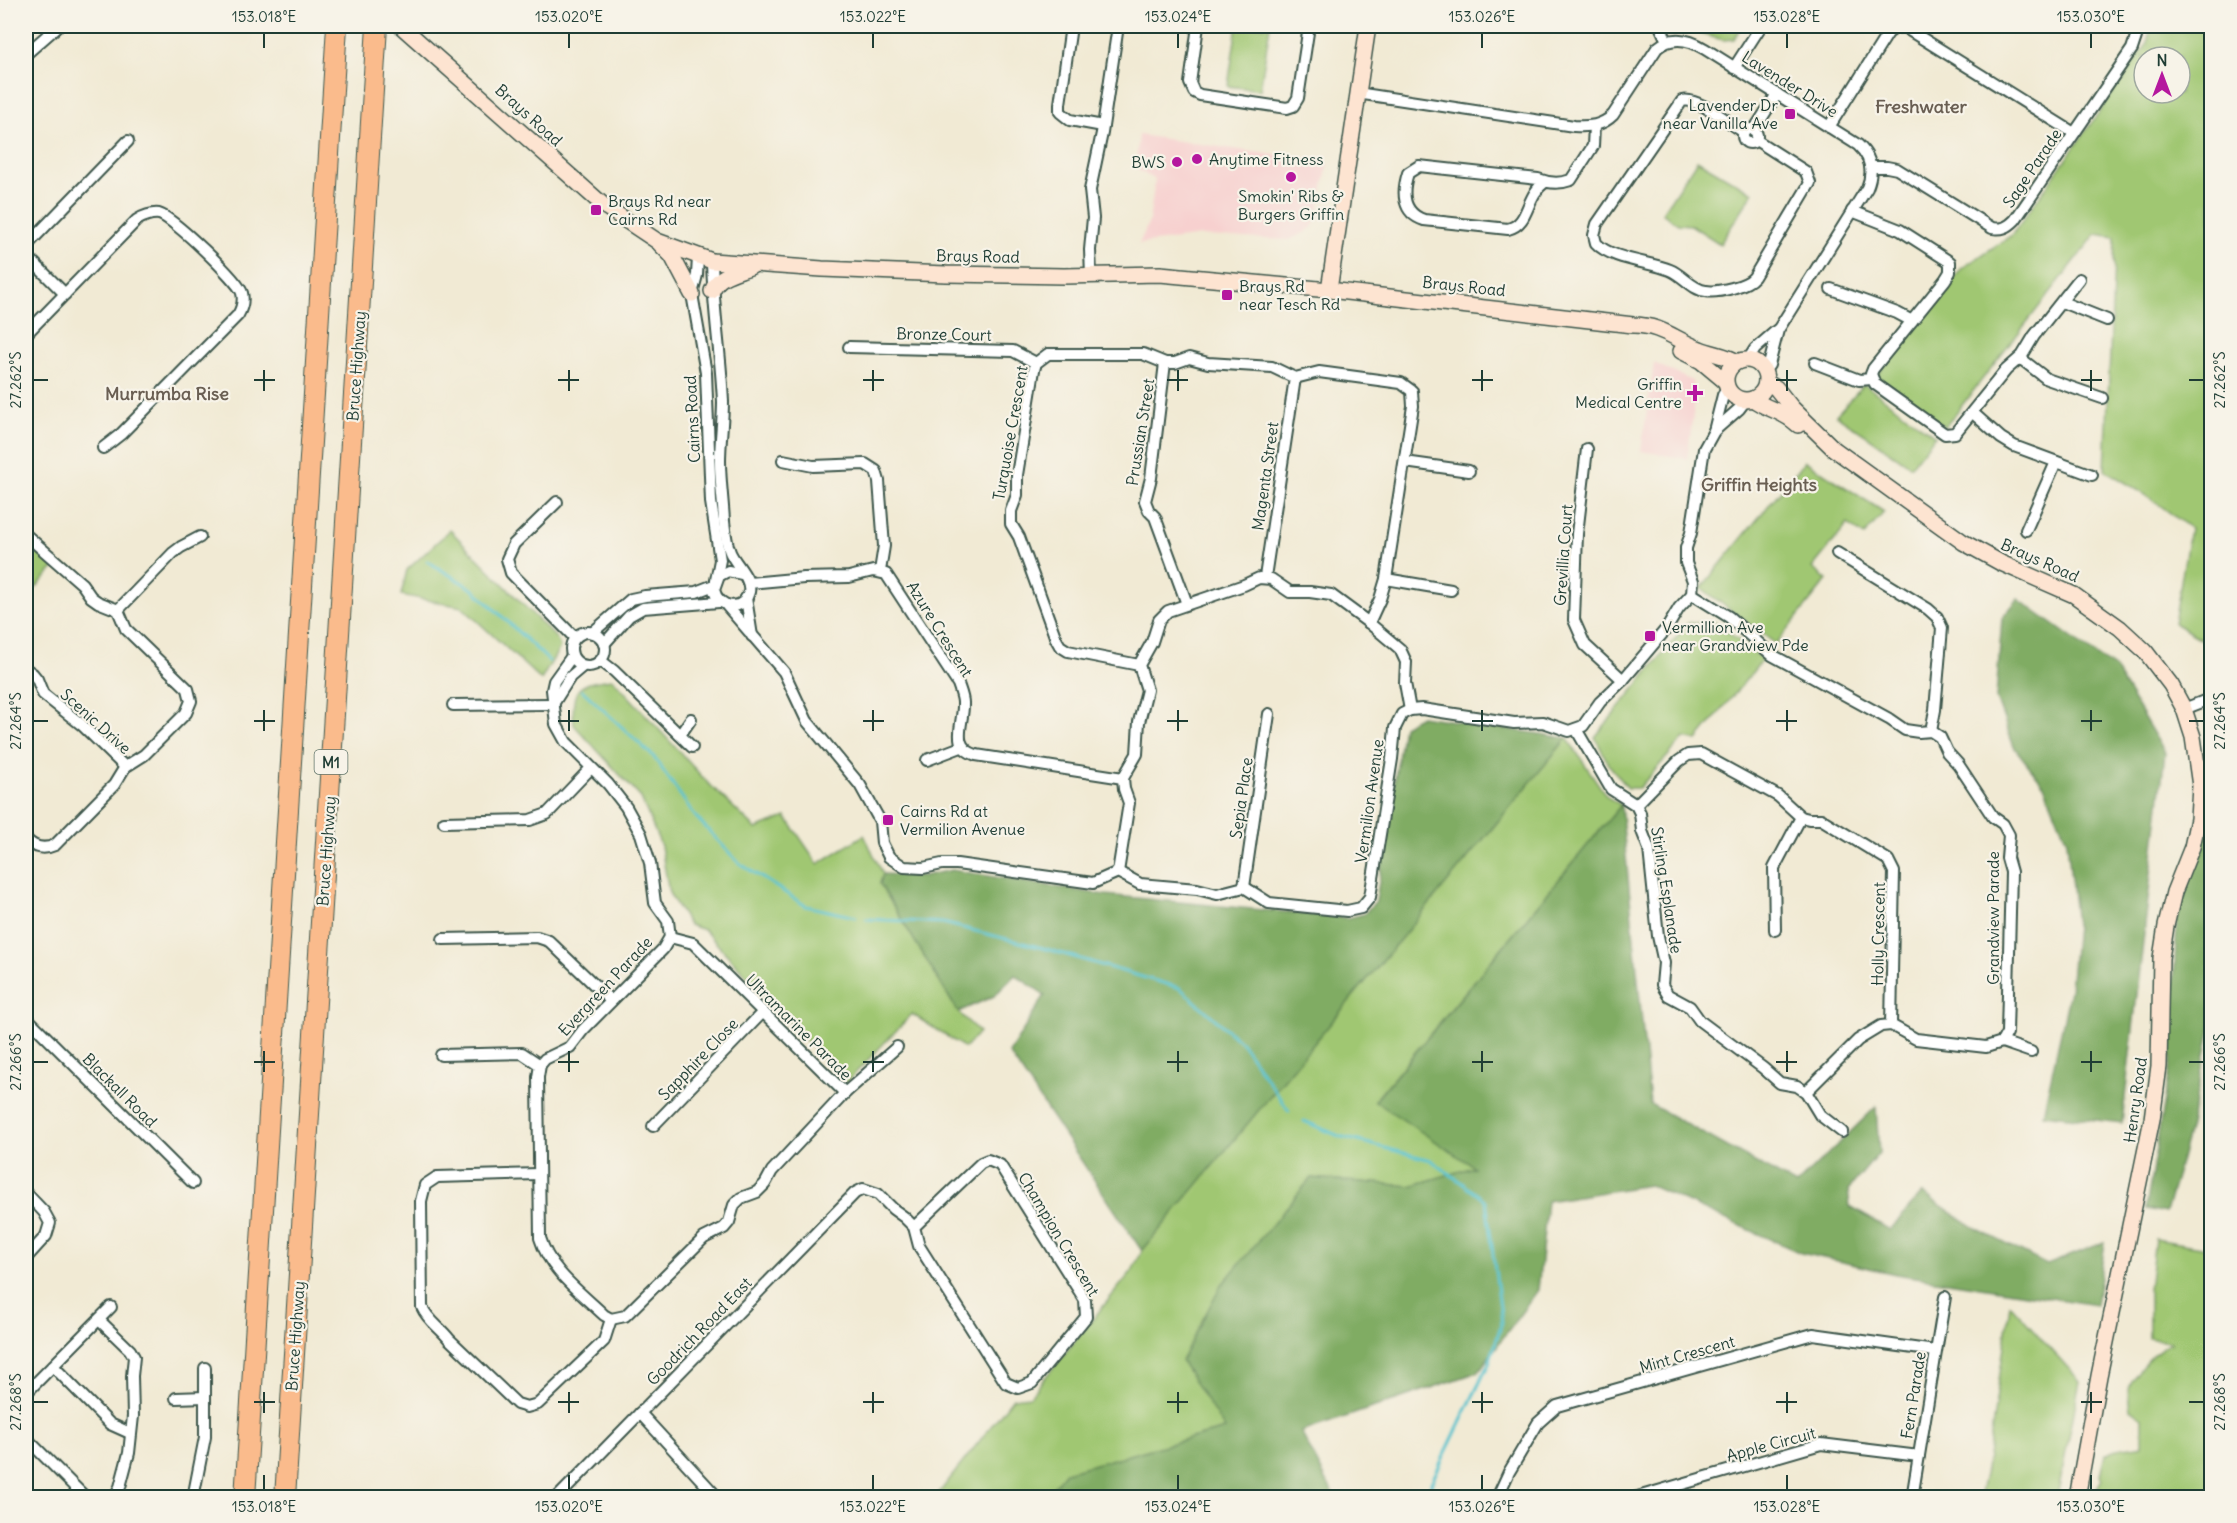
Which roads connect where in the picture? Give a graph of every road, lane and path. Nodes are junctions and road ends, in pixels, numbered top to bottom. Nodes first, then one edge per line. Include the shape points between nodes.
1 (58, 26) edge
2 (337, 26) edge
3 (377, 26) edge
4 (401, 26) edge
5 (1071, 26) edge
6 (1118, 26) edge
7 (1198, 26) edge
8 (1309, 26) edge
9 (1368, 26) edge
10 (1660, 26) edge
11 (1761, 26) edge
12 (2131, 26) edge
13 (1666, 41) junction
14 (26, 54) edge
15 (1734, 68) junction
16 (1357, 93) junction
17 (1777, 94) junction
18 (1103, 126) junction
19 (1594, 126) junction
20 (1829, 127) junction
21 (1751, 134) junction
22 (2074, 134) junction
23 (128, 141) dead end
24 (1871, 167) junction
25 (1522, 177) junction
26 (1545, 182) junction
27 (1533, 194) junction
28 (1852, 212) junction
29 (657, 241) junction
30 (705, 259) junction
31 (754, 265) junction
32 (1091, 275) junction
33 (2079, 279) dead end
34 (1830, 289) dead end
35 (1329, 290) junction
36 (712, 291) junction
37 (65, 294) junction
38 (692, 294) junction
39 (2062, 302) junction
40 (2107, 320) dead end
41 (1912, 321) junction
42 (1633, 325) junction
43 (1778, 330) junction
44 (26, 334) edge
45 (849, 347) dead end
46 (2020, 358) junction
47 (1742, 361) junction
48 (1036, 363) junction
49 (1165, 363) junction
50 (1815, 363) dead end
51 (1765, 376) junction
52 (1295, 378) junction
53 (1872, 380) junction
54 (1726, 385) junction
55 (2102, 398) dead end
56 (1749, 400) junction
57 (1972, 413) junction
58 (1714, 431) junction
59 (104, 448) dead end
60 (1587, 449) dead end
61 (1834, 449) junction
62 (783, 460) dead end
63 (1405, 462) junction
64 (2056, 462) junction
65 (1469, 471) dead end
66 (2092, 475) dead end
67 (557, 502) dead end
68 (2026, 530) dead end
69 (26, 535) edge
70 (200, 537) dead end
71 (1837, 553) dead end
72 (880, 572) junction
73 (1265, 577) junction
74 (746, 579) junction
75 (1386, 579) junction
76 (715, 583) junction
77 (1451, 590) dead end
78 (1692, 594) junction
79 (746, 598) junction
80 (723, 604) junction
81 (1187, 604) junction
82 (118, 610) junction
83 (1369, 623) junction
84 (592, 633) junction
85 (752, 636) junction
86 (575, 638) junction
87 (604, 644) junction
88 (572, 656) junction
89 (601, 661) junction
90 (1139, 665) junction
91 (583, 666) junction
92 (26, 669) edge
93 (1623, 680) junction
94 (2211, 698) edge
95 (553, 704) junction
96 (453, 705) dead end
97 (2184, 709) junction
98 (1410, 710) junction
99 (1269, 714) dead end
100 (691, 720) dead end
101 (1576, 729) junction
102 (1931, 731) junction
103 (680, 735) junction
104 (692, 747) dead end
105 (961, 747) junction
106 (927, 760) dead end
107 (125, 767) junction
108 (591, 768) junction
109 (1124, 778) junction
110 (1636, 805) junction
111 (1801, 817) junction
112 (444, 822) dead end
113 (26, 839) edge
114 (1119, 872) junction
115 (1244, 887) junction
116 (1775, 930) dead end
117 (669, 937) junction
118 (443, 939) dead end
119 (611, 1001) junction
120 (764, 1012) junction
121 (26, 1017) edge
122 (1891, 1025) junction
123 (2002, 1042) junction
124 (897, 1047) dead end
125 (2031, 1052) dead end
126 (441, 1055) dead end
127 (540, 1065) junction
128 (1806, 1092) junction
129 (845, 1094) junction
130 (653, 1126) dead end
131 (1842, 1132) dead end
132 (539, 1174) junction
133 (193, 1183) dead end
134 (863, 1189) joint
135 (26, 1193) edge
136 (914, 1227) junction
137 (26, 1258) edge
138 (1945, 1296) dead end
139 (111, 1307) dead end
140 (611, 1319) junction
141 (99, 1320) junction
142 (1935, 1351) junction
143 (53, 1366) junction
144 (205, 1368) dead end
145 (26, 1393) edge
146 (205, 1397) junction
147 (176, 1398) dead end
148 (640, 1413) junction
149 (130, 1433) junction
150 (26, 1438) edge
151 (1919, 1456) junction
152 (86, 1497) edge
153 (114, 1497) edge
154 (193, 1497) edge
155 (245, 1497) edge
156 (285, 1497) edge
157 (557, 1497) edge
158 (718, 1497) edge
159 (1497, 1497) edge
160 (1634, 1497) edge
161 (1912, 1497) edge
162 (2077, 1497) edge

1 - 14 street
2 - 155 highway, M1
3 - 156 highway, Bruce Highway / M1
4 - 29 main road, Brays Road via 603,205
5 - 18 street via 1060,112 1070,120
6 - 18 street
7 - 8 street via 1190,83 1194,92 1287,108 1298,98
9 - 16 main road
10 - 13 street
11 - 15 street
12 - 22 street, Sage Parade via 2136,37 2132,50
13 - 15 street, Lavender Drive via 1677,39 1696,44
13 - 19 street via 1653,52 1613,115
15 - 17 street, Lavender Drive
16 - 19 street
16 - 35 main road
17 - 20 street, Lavender Drive
17 - 21 street
18 - 32 street via 1090,190
19 - 26 street via 1593,146 1574,178 1563,183
20 - 22 street via 1888,33 1904,27
20 - 24 street, Lavender Drive via 1863,149
21 - 21 street via 1696,102 1682,101 1595,228 1596,243 1607,251 1672,270 1703,291 1748,283 1810,183 1806,172
22 - 24 street, Sage Parade via 2015,220 2002,228 1992,228 1901,171
23 - 37 street via 28,244 30,259
24 - 28 street via 1867,188
25 - 26 street
25 - 27 street
25 - 27 street via 1419,166 1408,174 1404,199 1420,219 1508,229 1521,222
26 - 27 street
28 - 41 street via 1900,230 1950,262 1946,280
28 - 43 street
29 - 30 main road, Brays Road
29 - 38 main road via 672,256
30 - 31 main road, Brays Road
30 - 36 street, Cairns Road
30 - 38 street, Cairns Road
31 - 32 main road, Brays Road via 946,274
31 - 36 main road via 724,276
32 - 35 main road, Brays Road via 1160,274
33 - 39 street
34 - 41 street
35 - 42 main road, Brays Road
36 - 74 street, Cairns Road via 723,402 720,460 726,536 730,552
37 - 44 street
37 - 59 street via 137,220 151,214 168,218 238,285 242,294 238,315
38 - 76 street, Cairns Road via 706,373 711,502 720,560
39 - 40 street
39 - 46 street
41 - 53 street via 1873,369
42 - 47 main road, Brays Road via 1656,327 1693,347
42 - 54 main road, Brays Road via 1701,361
43 - 47 street
43 - 51 street
45 - 48 street, Bronze Court via 1013,351
46 - 55 street via 2047,379
46 - 57 street
47 - 51 main road via 1760,365
47 - 54 main road via 1728,370
48 - 49 street, Turquoise Crescent via 1048,354 1062,352 1143,354
48 - 90 street, Turquoise Crescent via 1011,524 1060,646
49 - 52 street, Turquoise Crescent via 1189,358 1272,367
49 - 81 street, Prussian Street via 1151,478 1144,501 1155,518
50 - 53 street via 1859,380
51 - 56 main road via 1762,393
51 - 61 main road, Brays Road
52 - 63 street via 1319,372 1401,383 1412,391
52 - 73 street, Magenta Street
53 - 57 street via 1945,434 1955,433
54 - 56 main road via 1734,397
54 - 58 street
56 - 58 street
56 - 61 main road, Brays Road via 1781,412 1819,444
57 - 64 street via 2007,442
58 - 78 street via 1704,449 1686,548
60 - 93 street, Grevillia Court via 1577,534 1574,620 1585,645
61 - 97 main road, Brays Road via 1963,542 2074,595 2108,618 2145,651
62 - 72 street via 813,466 865,464 876,471 884,546
63 - 65 street
63 - 75 street
64 - 66 street
64 - 68 street
67 - 86 street via 514,543 507,558 511,573
69 - 82 street via 82,584 91,597
70 - 82 street via 173,553
71 - 102 street via 1937,617 1942,628
72 - 74 street via 849,577
72 - 105 street, Azure Crescent via 896,587 958,684 963,704
73 - 81 street
73 - 83 street via 1290,592 1331,596
74 - 76 street via 728,571
74 - 79 street
75 - 77 street
75 - 83 street
76 - 80 street via 715,595
76 - 84 street via 696,592 637,597
78 - 93 street
78 - 102 street via 1729,617 1772,655 1905,730
79 - 80 street via 738,605
79 - 85 street
80 - 85 street
80 - 87 street via 643,608 629,616
81 - 90 street via 1168,611 1159,620
82 - 107 street via 126,629 188,689 191,701 186,712 144,755
83 - 98 street via 1404,654
84 - 86 street
84 - 87 street
85 - 114 street via 784,672 807,721 860,785 880,821 886,853 904,867 957,864 1093,883
86 - 88 street
87 - 89 street
88 - 91 street
88 - 95 street, Evergreen Parade via 554,681
89 - 91 street
89 - 103 street
90 - 109 street via 1147,690 1137,754
91 - 95 street via 570,677
92 - 107 street, Scenic Drive via 44,694
93 - 101 street
94 - 97 street
95 - 96 street
95 - 108 street, Evergreen Parade via 556,724 566,742
97 - 162 main road, Henry Road via 2198,762 2199,819 2166,926 2161,958 2159,1065 2152,1119
98 - 101 street via 1514,723 1543,722 1562,730
98 - 115 street, Vermilion Avenue via 1402,714 1395,728 1370,897 1361,908 1347,912 1269,903
99 - 115 street, Sepia Place
100 - 103 street
101 - 110 street via 1611,789
102 - 123 street, Grandview Parade via 1940,737 2009,835 2007,1033
103 - 104 street
105 - 106 street
105 - 109 street via 975,755
107 - 113 street via 114,785 55,845 43,848
108 - 112 street via 547,814 530,820
108 - 117 street, Evergreen Parade via 626,807 641,834 650,863 655,903 668,921
109 - 114 street via 1128,803
110 - 111 street, Holly Crescent via 1679,761 1701,754 1778,796
110 - 128 street, Stirling Esplanade via 1649,849 1664,963 1662,985 1668,996 1690,1007 1700,1021 1780,1083
111 - 116 street via 1774,868
111 - 122 street, Holly Crescent via 1821,819 1879,853 1894,873
114 - 115 street via 1140,884 1217,894
117 - 119 street, Evergreen Parade via 663,949
117 - 120 street, Ultramarine Parade via 693,943
118 - 119 street via 537,937 549,941
119 - 127 street, Evergreen Parade via 570,1047
120 - 129 street, Ultramarine Parade
120 - 130 street, Sapphire Close
121 - 133 street, Blackall Road
122 - 123 street via 1916,1039 1986,1047
122 - 128 street via 1881,1026 1858,1040
123 - 125 street
124 - 129 street
126 - 127 street via 522,1053
127 - 132 street
128 - 131 street via 1820,1115
129 - 140 street, Ultramarine Parade via 757,1192 734,1205 724,1227 704,1238 625,1316
132 - 140 street via 540,1238 545,1253 553,1266
132 - 140 street via 437,1178 425,1185 421,1201 422,1307 428,1319 516,1404 526,1407 538,1404 604,1341
134 - 136 street, Champion Crescent via 878,1194
134 - 148 street, Goodrich Road East
135 - 137 street via 50,1223 41,1243
136 - 136 street, Champion Crescent via 919,1246 1005,1383 1018,1388 1032,1383 1086,1317 1087,1309 1000,1165 988,1160 981,1163
138 - 142 street, Fern Parade
139 - 141 street
141 - 143 street
141 - 149 street via 134,1357
142 - 151 street, Fern Parade
142 - 159 street, Mint Crescent via 1813,1334 1557,1406 1538,1423
143 - 145 street
143 - 149 street via 110,1424
144 - 146 street
146 - 147 street
146 - 154 street via 204,1448
148 - 157 street, Goodrich Road East
148 - 158 street
149 - 153 street via 125,1468
150 - 152 street
151 - 160 street, Apple Circuit via 1821,1444
151 - 161 street, Fern Parade

